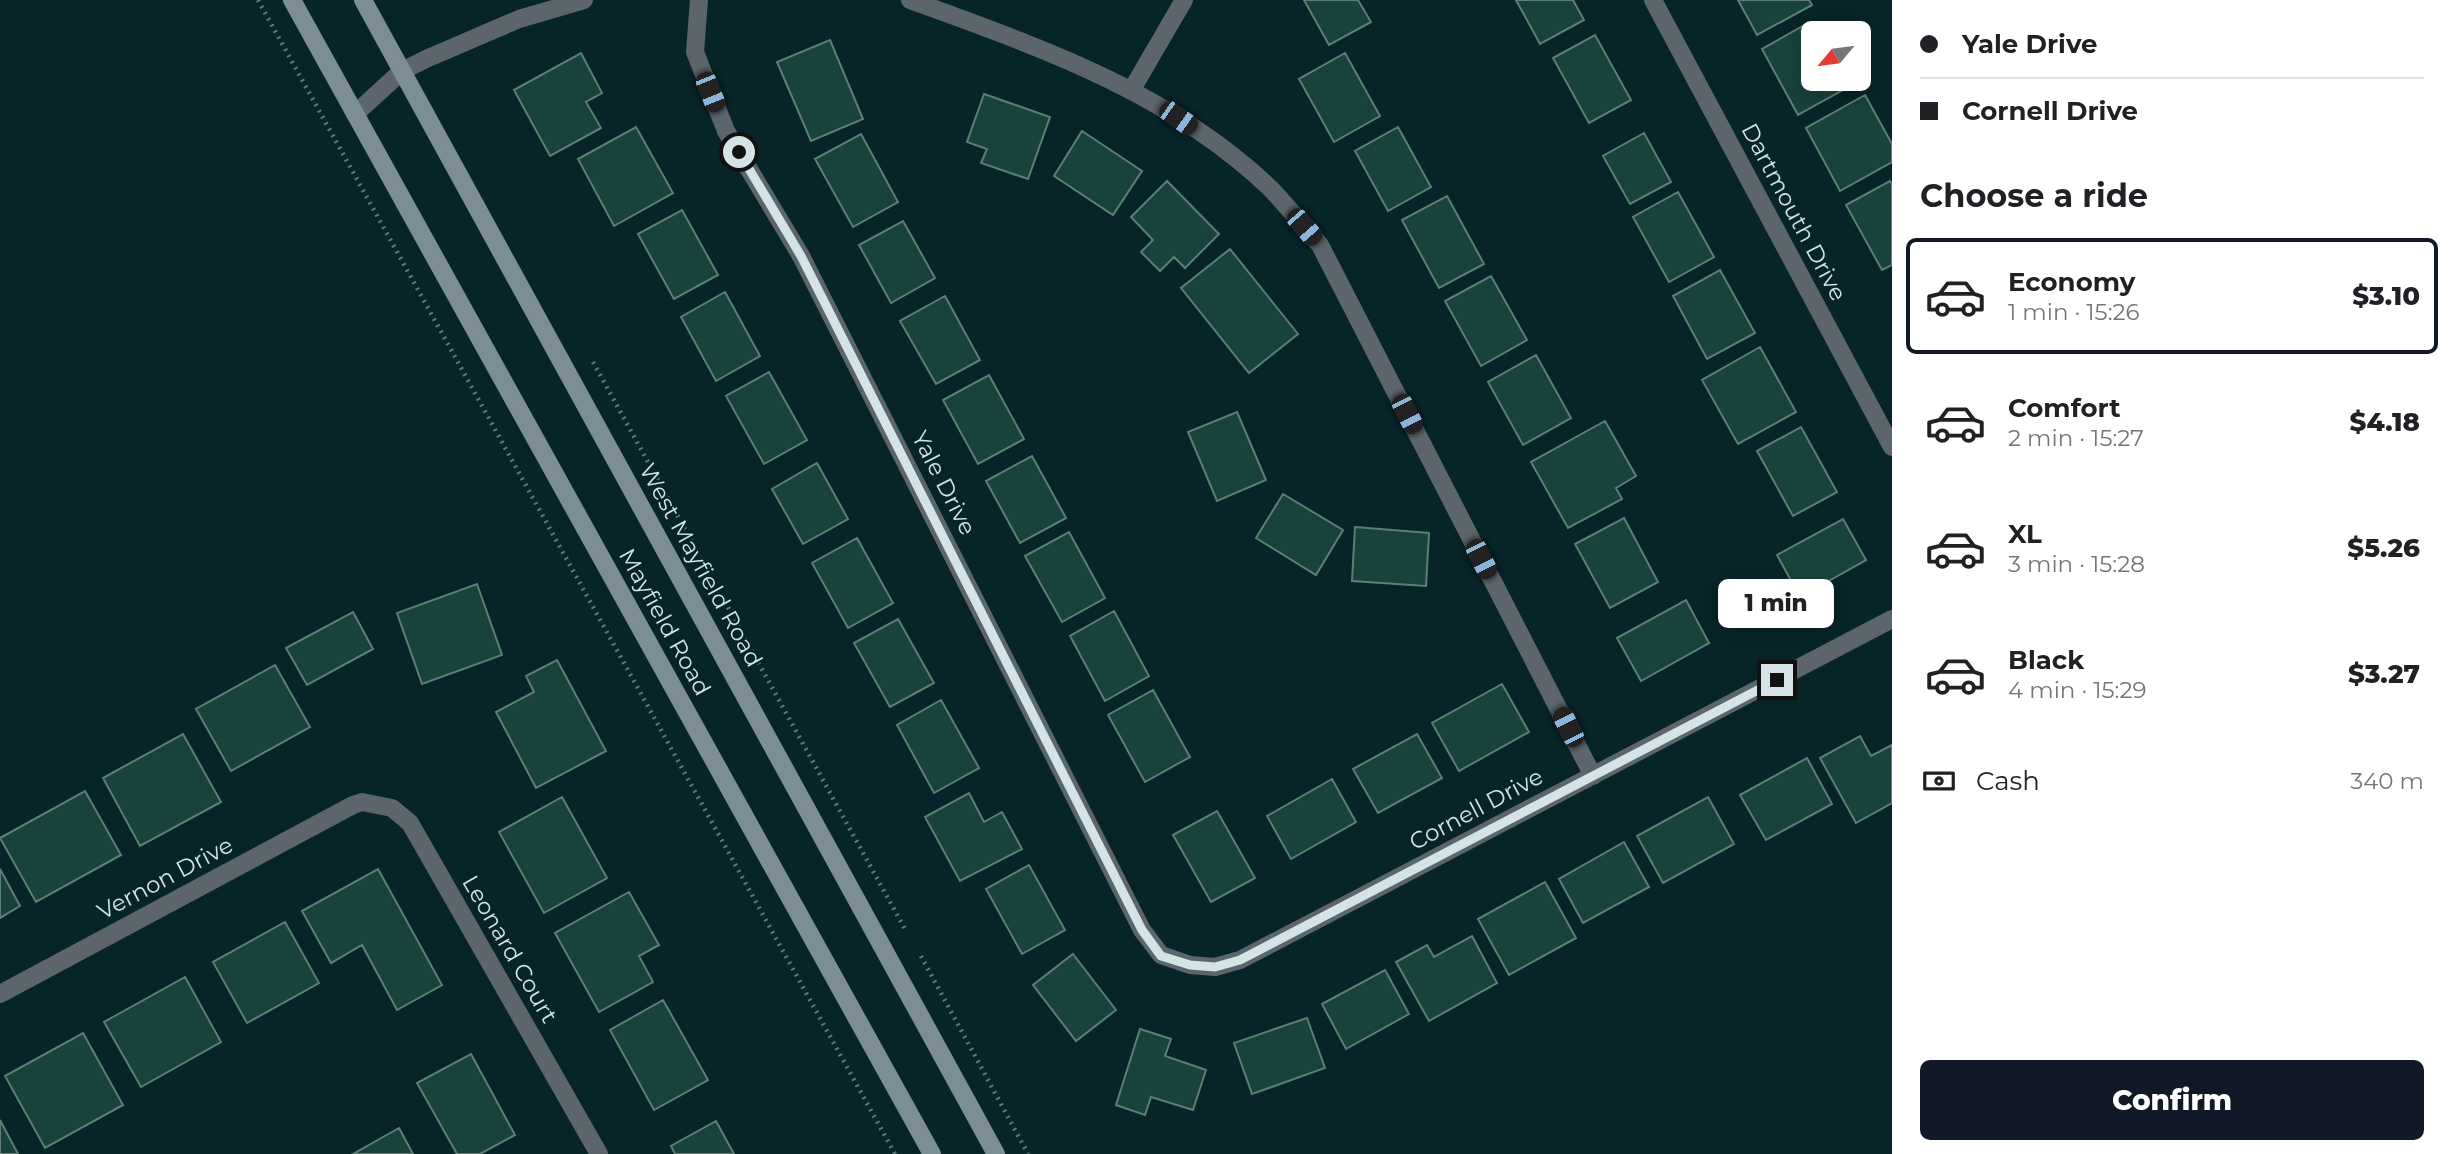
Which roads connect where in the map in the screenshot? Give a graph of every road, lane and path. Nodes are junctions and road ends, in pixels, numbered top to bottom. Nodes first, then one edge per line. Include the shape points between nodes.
1 (258, 0) edge
2 (292, 0) edge
3 (363, 0) edge
4 (584, 0) edge
5 (699, 0) edge
6 (910, 0) edge
7 (1184, 0) edge
8 (1653, 0) edge
9 (402, 71) junction
10 (1131, 91) junction
11 (355, 114) junction
12 (587, 351) dead end
13 (1892, 447) edge
14 (1892, 620) edge
15 (1593, 776) junction
16 (353, 805) joint
17 (906, 931) dead end
18 (920, 956) dead end
19 (1190, 965) joint
20 (0, 994) edge
21 (598, 1154) edge
22 (895, 1154) edge
23 (932, 1154) edge
24 (996, 1154) edge
25 (1028, 1154) edge

1 - 22 path
2 - 11 main road
3 - 9 main road, West Mayfield Road
4 - 9 street via 519,19
5 - 19 street, Yale Drive via 695,52 726,131 801,256 1142,930 1161,956
6 - 10 street via 1054,53
7 - 10 street
8 - 13 street, Dartmouth Drive
9 - 11 street
9 - 24 main road, West Mayfield Road
10 - 15 street via 1213,142 1271,190 1320,246
11 - 23 main road, Mayfield Road
12 - 17 path
14 - 15 street, Cornell Drive
15 - 19 street, Cornell Drive via 1240,960 1215,967
16 - 20 street, Vernon Drive
16 - 21 street, Leonard Court via 362,802 392,808 410,823
18 - 25 path

